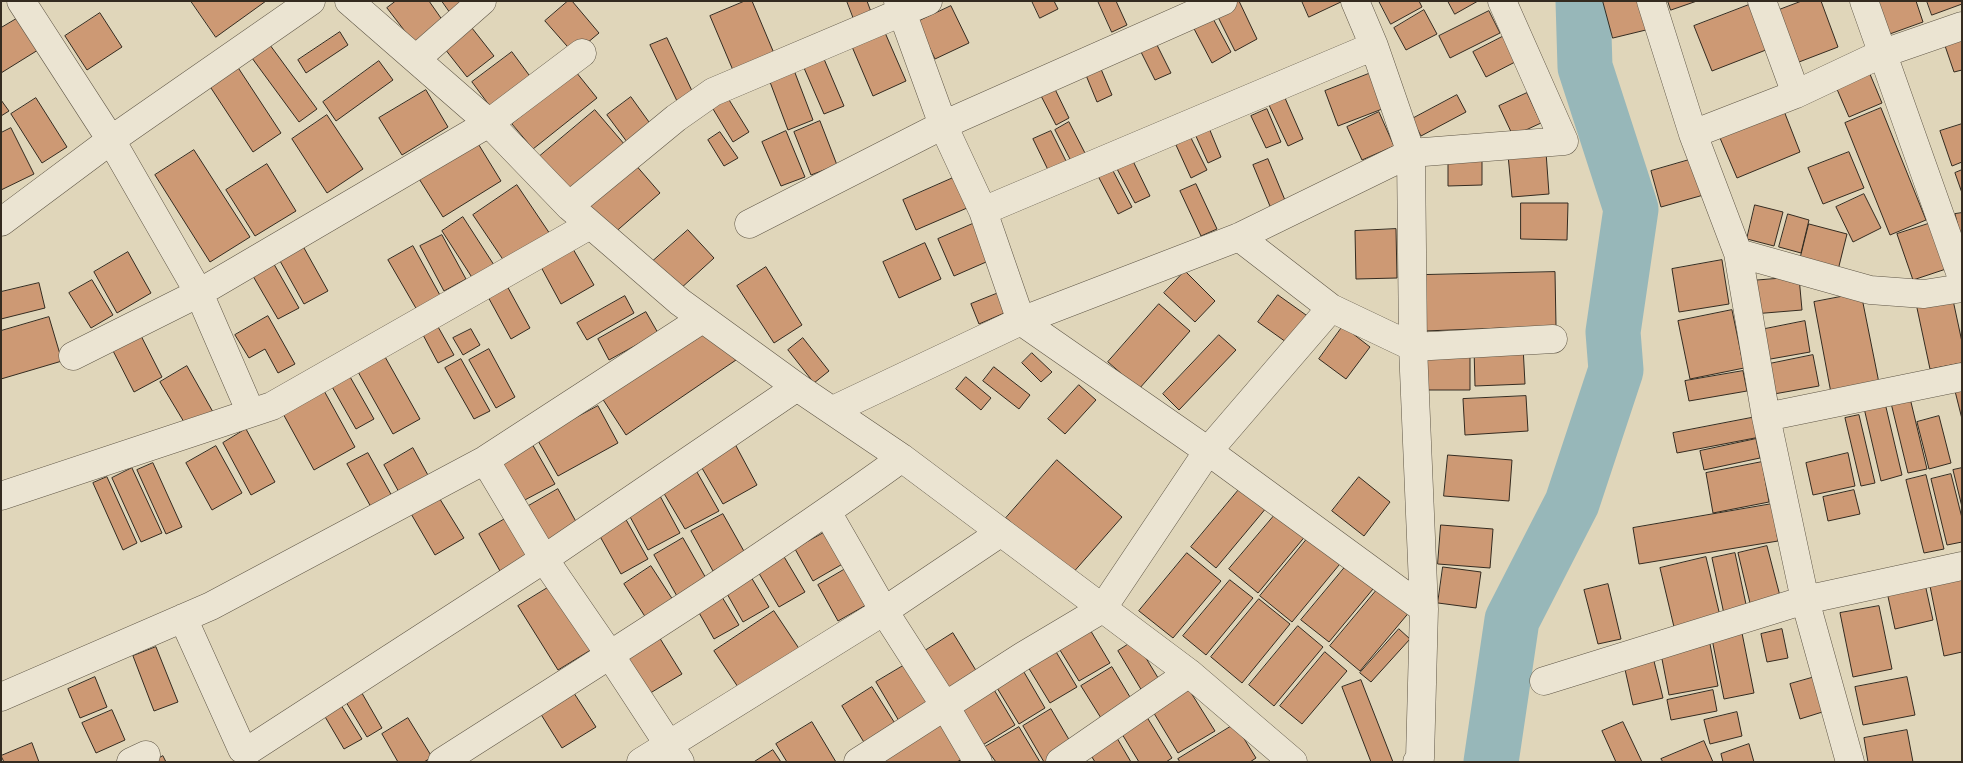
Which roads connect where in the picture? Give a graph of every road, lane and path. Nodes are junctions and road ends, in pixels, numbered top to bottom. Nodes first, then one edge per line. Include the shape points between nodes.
1 (21, 1) edge
2 (311, 1) edge
3 (349, 1) edge
4 (482, 1) edge
5 (928, 1) edge
6 (1223, 1) edge
7 (1355, 1) edge
8 (1502, 1) edge
9 (1651, 1) edge
10 (1762, 1) edge
11 (1864, 1) edge
12 (900, 6) edge
13 (1962, 26) edge
14 (1374, 46) junction
15 (582, 53) dead end
16 (1881, 54) junction
17 (416, 59) junction
18 (1796, 94) junction
19 (489, 123) junction
20 (943, 125) junction
21 (1693, 134) junction
22 (111, 140) junction
23 (1411, 154) junction
24 (569, 206) junction
25 (982, 211) junction
26 (1, 222) edge
27 (749, 224) dead end
28 (590, 225) junction
29 (1239, 237) junction
30 (1738, 252) junction
31 (1962, 278) edge
32 (1962, 288) edge
33 (199, 294) junction
34 (1331, 308) junction
35 (702, 319) junction
36 (1021, 321) junction
37 (1553, 340) dead end
38 (1413, 346) junction
39 (73, 356) dead end
40 (1962, 377) edge
41 (797, 387) junction
42 (833, 410) junction
43 (251, 413) junction
44 (1766, 417) junction
45 (1208, 451) junction
46 (902, 458) junction
47 (485, 460) junction
48 (1, 496) edge
49 (827, 512) junction
50 (1000, 532) junction
51 (544, 559) junction
52 (1962, 566) edge
53 (1805, 600) junction
54 (1102, 609) junction
55 (1424, 609) junction
56 (884, 611) junction
57 (183, 618) junction
58 (610, 655) junction
59 (1189, 673) junction
60 (1544, 681) dead end
61 (1, 697) edge
62 (945, 706) junction
63 (674, 754) edge
64 (1277, 758) edge
65 (442, 762) edge
66 (641, 762) edge
67 (858, 762) edge
68 (978, 762) edge
69 (1060, 762) edge
70 (1417, 762) edge
71 (1850, 762) edge

1 - 22 street
2 - 22 street
3 - 17 street
4 - 17 street
5 - 12 street
6 - 20 street
7 - 14 street
8 - 23 street via 1564,141
9 - 21 street
10 - 18 street
11 - 16 street
12 - 20 street
12 - 24 street via 713,92 676,118
13 - 16 street
14 - 23 street
14 - 25 street
15 - 19 street
16 - 18 street
16 - 31 street
17 - 19 street
18 - 21 street
19 - 24 street
19 - 33 street
20 - 25 street
20 - 27 street
21 - 30 street
22 - 26 street
22 - 33 street
23 - 29 street
23 - 38 street
24 - 28 street
25 - 36 street
28 - 35 street
28 - 43 street via 272,406
29 - 34 street
29 - 36 street
30 - 32 street via 1870,290 1924,294
30 - 44 street
33 - 39 street
33 - 43 street
34 - 38 street
34 - 45 street
35 - 41 street
35 - 47 street
36 - 42 street
36 - 45 street
37 - 38 street
38 - 55 street
40 - 44 street
41 - 42 street
41 - 51 street
42 - 46 street
43 - 48 street
44 - 53 street
45 - 54 street
45 - 55 street
46 - 49 street
46 - 50 street
47 - 51 street
47 - 57 street
49 - 56 street
49 - 58 street
50 - 54 street
50 - 56 street
51 - 57 street via 249,750 242,749
51 - 58 street
52 - 53 street
53 - 60 street
53 - 71 street
54 - 59 street
54 - 62 street
55 - 70 street via 1420,758
56 - 62 street
56 - 63 street
57 - 61 street
58 - 63 street
58 - 65 street
59 - 64 street
59 - 69 street
62 - 67 street
62 - 68 street
63 - 66 street

